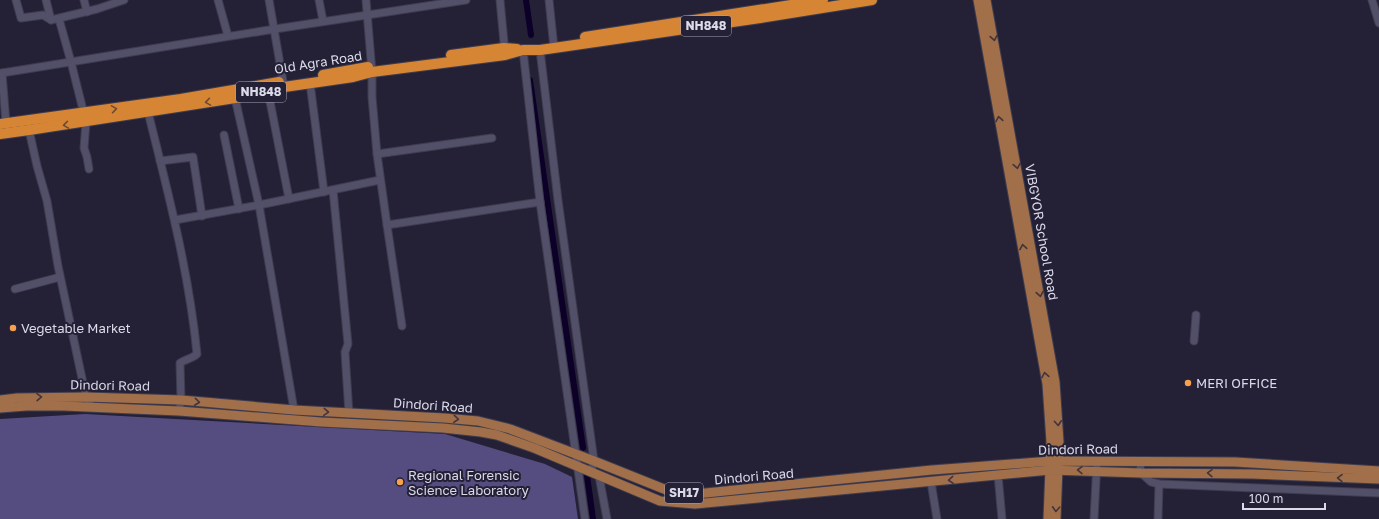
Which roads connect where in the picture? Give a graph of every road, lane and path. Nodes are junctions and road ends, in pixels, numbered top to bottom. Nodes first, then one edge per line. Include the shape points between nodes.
1 (16, 0) edge
2 (46, 0) edge
3 (84, 0) edge
4 (124, 0) edge
5 (218, 0) edge
6 (270, 0) edge
7 (319, 0) edge
8 (366, 0) edge
9 (466, 0) edge
10 (500, 0) edge
11 (549, 0) edge
12 (823, 0) edge
13 (872, 0) edge
14 (978, 0) edge
15 (986, 0) edge
16 (1372, 0) edge
17 (103, 3) edge
18 (87, 12) junction
19 (368, 15) junction
20 (59, 18) junction
21 (51, 20) junction
22 (323, 22) junction
23 (1379, 23) edge
24 (275, 28) junction
25 (228, 36) junction
26 (554, 45) junction
27 (523, 50) junction
28 (540, 50) junction
29 (504, 51) junction
30 (71, 62) junction
31 (372, 70) junction
32 (1, 73) edge
33 (310, 83) junction
34 (284, 84) junction
35 (268, 91) junction
36 (235, 98) junction
37 (148, 112) junction
38 (85, 117) junction
39 (3, 124) edge
40 (29, 125) junction
41 (0, 134) edge
42 (224, 135) dead end
43 (492, 138) dead end
44 (377, 154) junction
45 (160, 161) junction
46 (88, 169) dead end
47 (380, 180) junction
48 (333, 190) junction
49 (324, 192) junction
50 (289, 199) junction
51 (540, 202) junction
52 (259, 205) junction
53 (239, 209) junction
54 (202, 216) junction
55 (175, 220) junction
56 (387, 225) junction
57 (60, 277) junction
58 (15, 289) dead end
59 (1196, 315) dead end
60 (402, 326) dead end
61 (1194, 341) dead end
62 (86, 397) junction
63 (0, 400) edge
64 (181, 400) junction
65 (92, 407) junction
66 (0, 408) edge
67 (294, 410) junction
68 (179, 411) junction
69 (349, 414) junction
70 (576, 454) junction
71 (594, 461) junction
72 (1097, 461) junction
73 (1140, 461) junction
74 (1054, 465) junction
75 (578, 466) junction
76 (1379, 470) edge
77 (1096, 471) junction
78 (1141, 473) junction
79 (595, 474) junction
80 (998, 475) junction
81 (1379, 479) edge
82 (931, 482) junction
83 (1159, 484) junction
84 (1379, 493) edge
85 (585, 519) edge
86 (607, 519) edge
87 (937, 519) edge
88 (1002, 519) edge
89 (1048, 519) edge
90 (1056, 519) edge
91 (1094, 519) edge
92 (1158, 519) edge

1 - 21 street via 20,18 43,15
2 - 21 street
3 - 18 street
4 - 17 street
5 - 25 street
6 - 24 street
7 - 22 street
8 - 19 street
9 - 19 street
10 - 29 street
11 - 26 street
12 - 26 highway, NH848
13 - 26 highway, NH848 via 760,18
74 -> 14 main road, VIBGYOR School Road via 1047,384
15 -> 74 main road, VIBGYOR School Road via 1055,382 1059,442
16 - 23 street
17 - 18 street
18 - 20 street
19 - 22 street
19 - 31 street
20 - 21 street
20 - 30 street
22 - 24 street
24 - 25 street
24 - 34 street
25 - 30 street
26 - 28 highway, NH848
27 - 28 highway, NH848
27 - 29 highway, NH848
27 - 51 street
28 - 71 street
29 - 31 highway, NH848
30 - 32 street
30 - 38 street
31 - 33 highway, NH848 via 353,77
31 - 34 highway, Old Agra Road / NH848
31 - 44 street
32 - 39 street
33 - 34 highway, NH848
33 - 49 street
34 - 35 highway, NH848
38 -> 34 highway, Old Agra Road / NH848 via 181,99
35 - 36 highway, NH848
35 - 50 street
36 -> 37 highway, NH848
36 - 52 street
37 - 38 highway, NH848
37 - 45 street
38 - 40 highway, NH848
38 - 46 street via 84,148
39 - 40 highway, NH848
40 - 41 highway, NH848
40 - 57 street via 47,202
42 - 53 street
43 - 44 street
44 - 47 street
45 - 54 street via 193,157
45 - 55 street
47 - 48 street
47 - 56 street
48 - 49 street
48 - 69 street via 348,344 345,352
49 - 50 street
50 - 52 street
51 - 56 street
51 - 70 street
52 - 53 street
52 - 67 street
53 - 54 street
54 - 55 street
55 - 64 street via 193,316 197,354 192,359 180,363
56 - 60 street
57 - 58 street
57 - 62 street
59 - 61 street
63 -> 62 main road, Dindori Road / SH17
62 - 64 main road, Dindori Road / SH17
62 - 65 street
64 -> 67 main road, Dindori Road / SH17
64 - 68 street
65 - 66 main road
65 - 68 main road
67 -> 69 main road, Dindori Road / SH17
68 - 75 main road via 481,432 516,441
69 -> 70 main road, Dindori Road / SH17 via 478,421 510,429
70 - 71 main road, Dindori Road / SH17
70 - 75 street
71 - 74 main road, Dindori Road / SH17 via 669,492 696,494 932,470
71 - 79 street
72 - 73 main road, Dindori Road / SH17
72 - 74 main road, Dindori Road / SH17
72 - 77 street
73 - 76 main road, Dindori Road / SH17 via 1235,462
73 - 78 street
77 -> 74 main road
74 - 80 main road
74 - 89 main road
74 -> 90 main road
75 - 79 main road
75 - 85 street
77 - 78 main road
77 - 91 street
81 -> 78 main road
78 - 83 street via 1151,482
79 - 82 main road via 660,501 695,504
79 - 86 street
80 -> 82 main road
80 - 88 street
82 - 87 street
83 - 84 street
83 - 92 street

